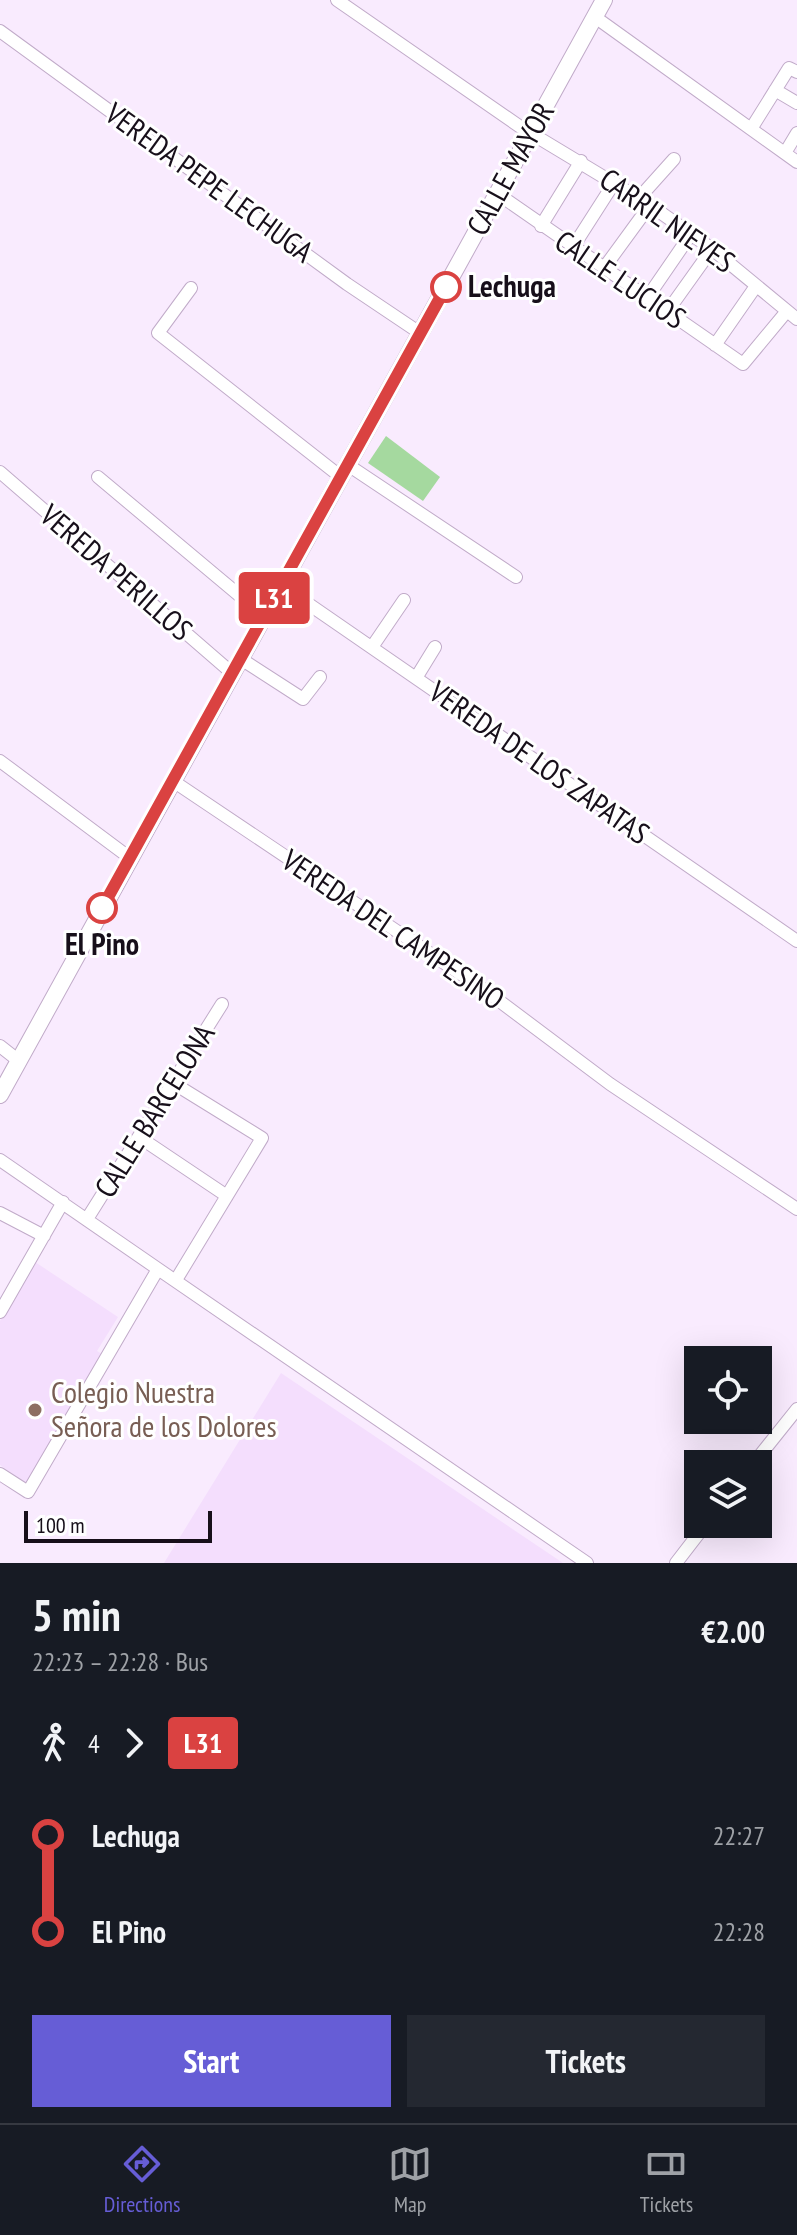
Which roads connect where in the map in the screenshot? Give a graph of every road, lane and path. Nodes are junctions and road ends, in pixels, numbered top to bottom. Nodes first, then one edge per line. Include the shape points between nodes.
1 (337, 0) edge
2 (604, 0) edge
3 (595, 17) junction
4 (0, 31) edge
5 (797, 72) edge
6 (775, 90) junction
7 (797, 103) edge
8 (751, 129) junction
9 (531, 132) junction
10 (797, 133) edge
11 (785, 153) junction
12 (674, 159) dead end
13 (581, 161) junction
14 (797, 162) edge
15 (614, 183) junction
16 (498, 194) junction
17 (644, 202) junction
18 (541, 226) junction
19 (691, 234) junction
20 (573, 247) junction
21 (712, 249) junction
22 (604, 268) junction
23 (756, 286) junction
24 (191, 288) dead end
25 (647, 298) junction
26 (667, 312) junction
27 (792, 315) edge
28 (420, 333) junction
29 (715, 345) junction
30 (344, 471) junction
31 (0, 472) edge
32 (98, 477) dead end
33 (516, 577) dead end
34 (281, 585) junction
35 (404, 600) dead end
36 (264, 616) junction
37 (372, 647) junction
38 (435, 647) dead end
39 (237, 666) junction
40 (320, 677) dead end
41 (416, 678) junction
42 (0, 761) edge
43 (173, 781) junction
44 (130, 858) junction
45 (797, 941) edge
46 (222, 1004) dead end
47 (0, 1046) edge
48 (19, 1061) junction
49 (173, 1083) junction
50 (0, 1095) edge
51 (139, 1137) junction
52 (0, 1160) edge
53 (227, 1196) junction
54 (63, 1202) junction
55 (797, 1209) edge
56 (0, 1213) edge
57 (87, 1219) junction
58 (44, 1236) junction
59 (158, 1269) junction
60 (176, 1280) junction
61 (1, 1310) edge
62 (797, 1409) edge
63 (764, 1450) edge
64 (0, 1474) edge
65 (695, 1538) edge
66 (587, 1563) edge
67 (676, 1563) edge

1 - 9 street, CARRIL NIEVES
2 - 3 main road, CALLE MAYOR
3 - 8 street
3 - 9 main road, CALLE MAYOR
4 - 28 street, VEREDA PEPE LECHUGA
5 - 6 street via 789,68
6 - 7 street
6 - 8 street
8 - 11 street
9 - 13 street, CARRIL NIEVES
9 - 16 main road, CALLE MAYOR
10 - 11 street
11 - 14 street
12 - 17 street
13 - 15 street, CARRIL NIEVES
13 - 18 street
15 - 17 street, CARRIL NIEVES
15 - 20 street
16 - 18 street, CALLE LUCIOS
16 - 28 main road, CALLE MAYOR
17 - 19 street, CARRIL NIEVES
17 - 22 street
18 - 20 street, CALLE LUCIOS
19 - 21 street, CARRIL NIEVES
19 - 25 street
20 - 22 street, CALLE LUCIOS
21 - 23 street, CARRIL NIEVES
21 - 26 street
22 - 25 street, CALLE LUCIOS
23 - 27 street, CARRIL NIEVES
23 - 29 street
24 - 30 street via 158,333
25 - 26 street, CALLE LUCIOS
26 - 29 street, CALLE LUCIOS
27 - 29 street, CALLE LUCIOS via 743,364
28 - 30 main road, CALLE MAYOR
30 - 33 street
30 - 34 main road, CALLE MAYOR
31 - 39 street, VEREDA PERILLOS
32 - 36 street
34 - 36 main road, CALLE MAYOR
34 - 37 street, VEREDA DE LOS ZAPATAS
35 - 37 street
36 - 39 main road, CALLE MAYOR
37 - 41 street, VEREDA DE LOS ZAPATAS
38 - 41 street
39 - 40 street, VEREDA PERILLOS via 303,699
39 - 43 main road, CALLE MAYOR
41 - 45 street, VEREDA DE LOS ZAPATAS
42 - 44 street
43 - 44 main road, CALLE MAYOR
43 - 55 street, VEREDA DEL CAMPESINO
44 - 48 main road, CALLE MAYOR
46 - 49 street, CALLE BARCELONA
47 - 48 street
48 - 50 main road, CALLE MAYOR
49 - 51 street, CALLE BARCELONA
49 - 53 street via 262,1138
51 - 53 street
51 - 57 street, CALLE BARCELONA
52 - 54 street
53 - 60 street
54 - 57 street
54 - 58 street
56 - 58 street
57 - 59 street
58 - 61 street
59 - 60 street
59 - 64 street via 28,1492
60 - 66 street
62 - 63 street
65 - 67 street

